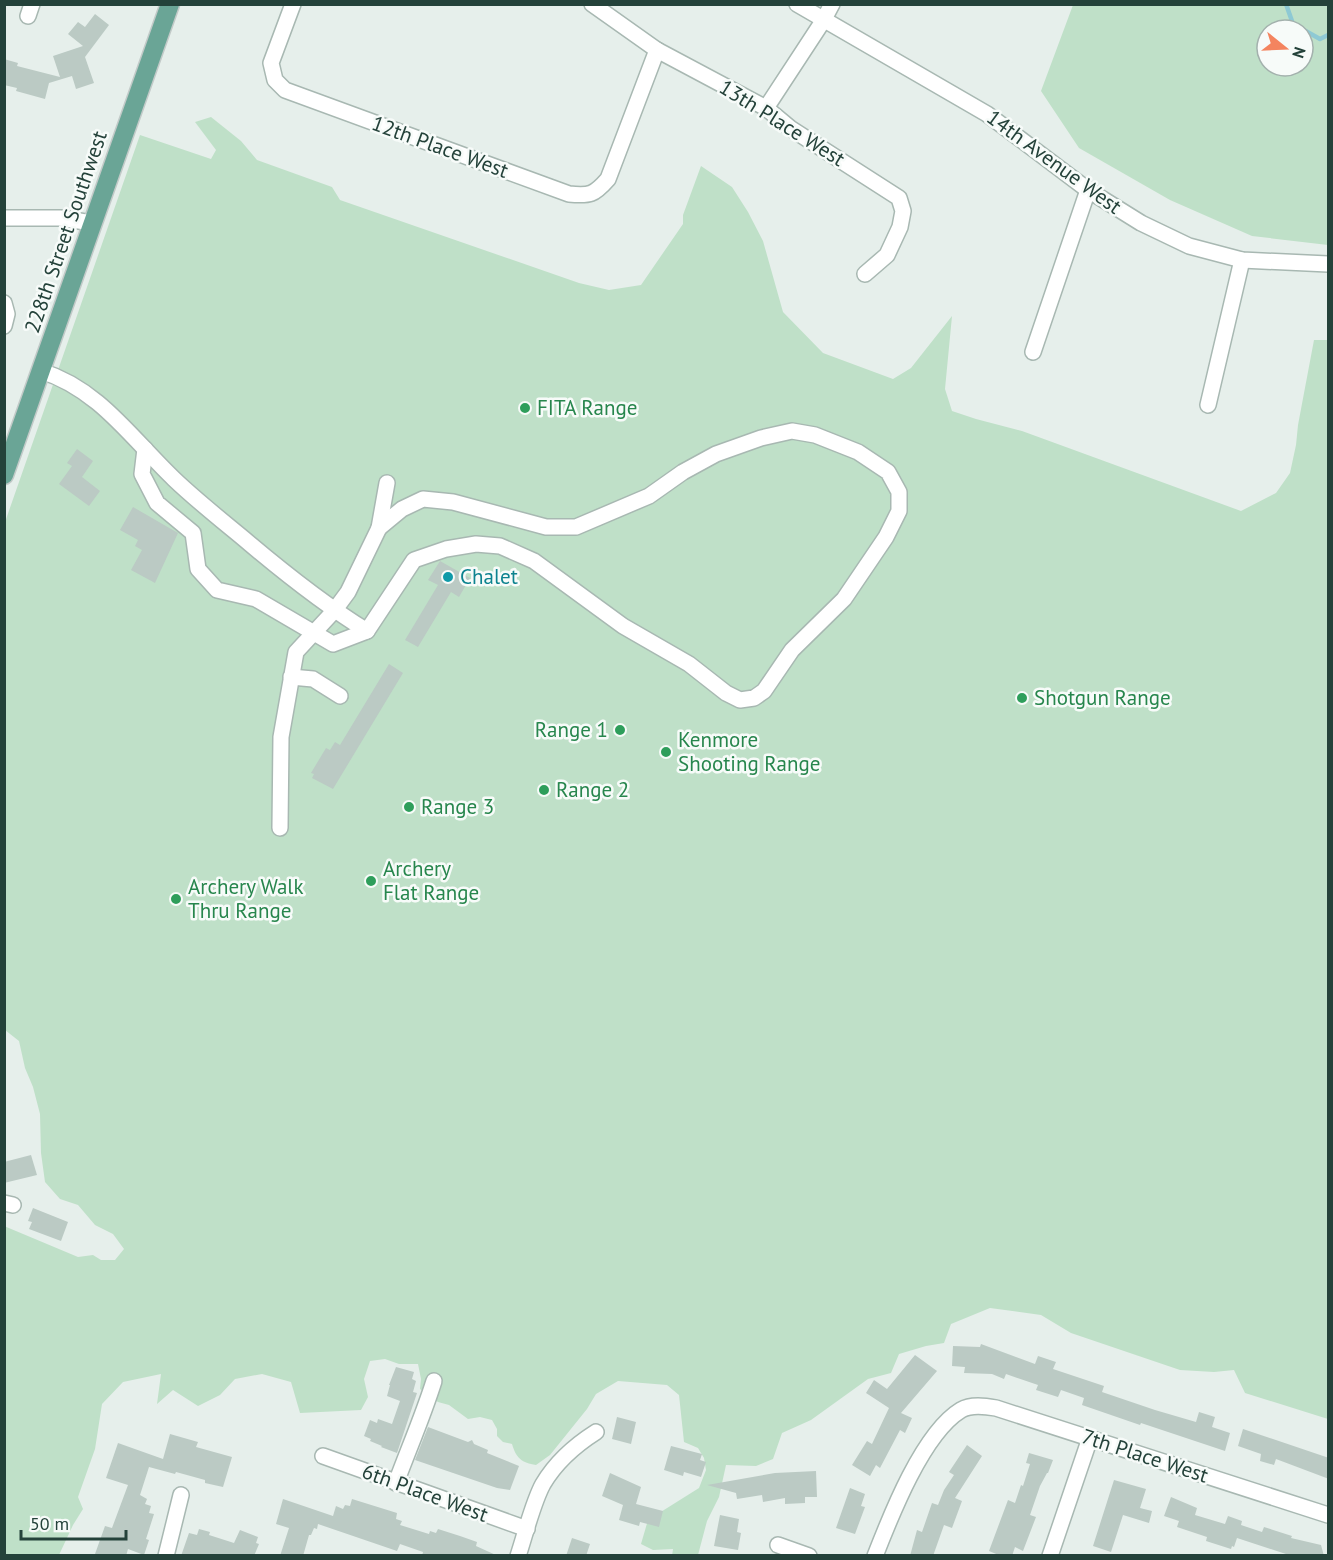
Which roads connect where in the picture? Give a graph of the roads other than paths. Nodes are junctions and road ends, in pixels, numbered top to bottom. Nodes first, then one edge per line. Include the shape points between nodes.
1 (170, 4) edge
2 (293, 4) edge
3 (592, 4) edge
4 (797, 4) edge
5 (832, 4) edge
6 (823, 21) junction
7 (657, 50) junction
8 (766, 108) junction
9 (1088, 190) junction
10 (4, 218) edge
11 (92, 223) junction
12 (1242, 260) junction
13 (1329, 264) edge
14 (865, 274) dead end
15 (4, 303) edge
16 (4, 326) edge
17 (1033, 352) dead end
18 (41, 371) junction
19 (1208, 405) dead end
20 (145, 449) junction
21 (4, 475) edge
22 (387, 483) dead end
23 (380, 528) junction
24 (334, 611) junction
25 (367, 631) junction
26 (313, 632) junction
27 (291, 677) junction
28 (340, 696) dead end
29 (280, 828) dead end
30 (434, 1381) dead end
31 (596, 1432) dead end
32 (1090, 1438) junction
33 (323, 1456) dead end
34 (396, 1483) junction
35 (181, 1495) dead end
36 (1329, 1515) edge
37 (527, 1529) junction
38 (778, 1545) dead end
39 (166, 1556) edge
40 (518, 1556) edge
41 (810, 1556) edge
42 (875, 1556) edge
43 (1050, 1556) edge

1 - 11 main road, 228th Street Southwest
2 - 7 street, 12th Place West via 271,63 275,80 285,90 583,196 596,192 608,179
3 - 7 street, 13th Place West
4 - 6 street, 14th Avenue West
5 - 6 street
6 - 8 street
6 - 9 street, 14th Avenue West via 987,114
7 - 8 street, 13th Place West
8 - 14 street, 13th Place West via 790,128 898,198 903,211 900,226 887,255
9 - 12 street, 14th Avenue West via 1141,223 1189,246
9 - 17 street
10 - 11 street via 60,218
11 - 18 main road, 228th Street Southwest
12 - 13 street, 14th Avenue West
12 - 19 street
15 - 16 street
18 - 20 street via 81,389 118,419
18 - 21 main road, 228th Street Southwest
20 - 24 street via 211,512
20 - 26 street via 142,474 157,503 193,533 198,569 217,590 256,599
22 - 23 street
23 - 24 street via 348,592
23 - 25 street via 402,509 423,500 453,502 546,526 576,527 649,496 716,454 792,431 815,435 858,452 888,472 899,492 899,511 886,537 844,599 792,650 764,691 754,698 740,700 726,693 689,664 623,626 534,561 500,546 476,544 414,560
24 - 25 street
24 - 26 street
25 - 26 street via 333,644
26 - 27 street via 296,652
27 - 28 street via 313,679
27 - 29 street via 281,737
30 - 34 street
31 - 37 street via 574,1446 542,1485
32 - 36 street, 7th Place West
32 - 42 street, 7th Place West via 996,1408 979,1405 961,1410 924,1451 896,1501
32 - 43 street
33 - 34 street, 6th Place West
34 - 37 street, 6th Place West
35 - 39 street
37 - 40 street
38 - 41 street

